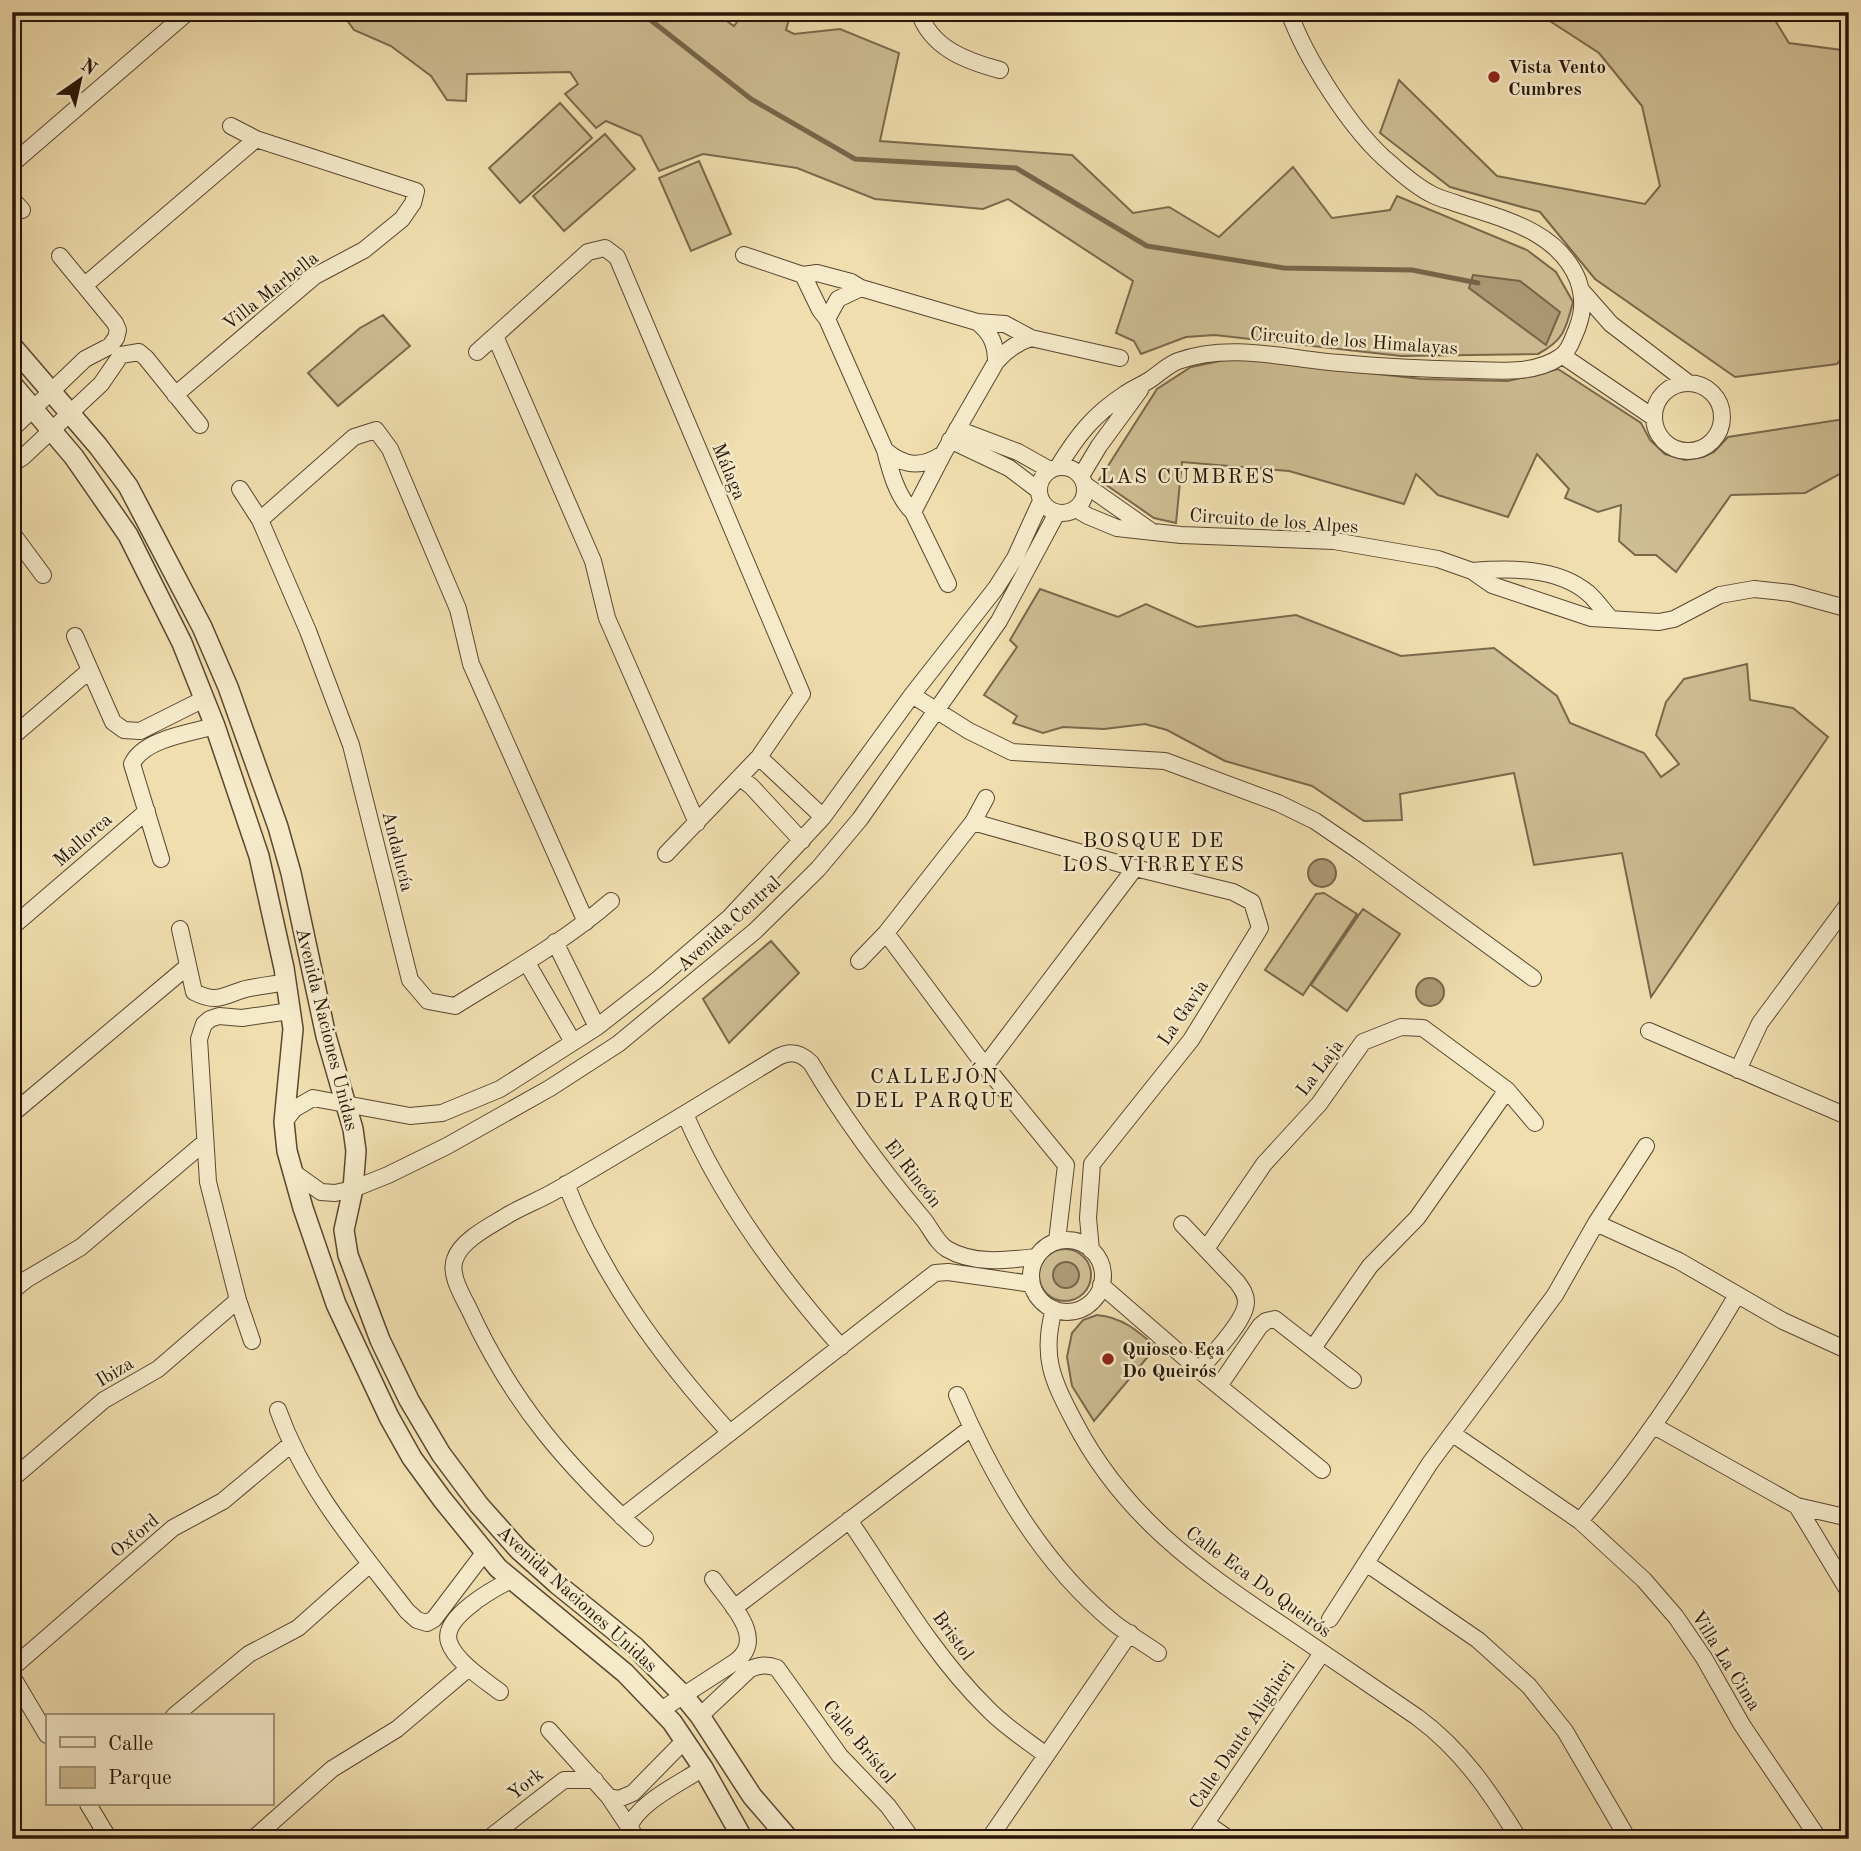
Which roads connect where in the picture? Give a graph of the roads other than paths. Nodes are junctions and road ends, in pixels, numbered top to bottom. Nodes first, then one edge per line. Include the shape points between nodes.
1 (188, 12) edge
2 (919, 12) edge
3 (1289, 12) edge
4 (1000, 70) dead end
5 (231, 126) dead end
6 (256, 139) junction
7 (12, 164) edge
8 (744, 255) dead end
9 (60, 256) dead end
10 (803, 275) junction
11 (85, 285) junction
12 (861, 288) junction
13 (1581, 289) junction
14 (827, 319) junction
15 (977, 322) junction
16 (495, 336) junction
17 (1031, 338) junction
18 (12, 346) edge
19 (477, 352) dead end
20 (1563, 356) junction
21 (1120, 358) dead end
22 (996, 362) junction
23 (1146, 382) junction
24 (1687, 382) junction
25 (12, 384) edge
26 (51, 390) junction
27 (175, 395) junction
28 (33, 408) junction
29 (70, 412) junction
30 (1653, 417) junction
31 (200, 425) dead end
32 (12, 429) edge
33 (52, 429) junction
34 (950, 441) junction
35 (886, 450) junction
36 (12, 464) edge
37 (1054, 468) junction
38 (1083, 480) junction
39 (240, 489) dead end
40 (1040, 496) junction
41 (1076, 509) junction
42 (913, 512) junction
43 (1057, 513) junction
44 (260, 520) junction
45 (1153, 532) junction
46 (15, 542) edge
47 (1472, 571) junction
48 (43, 575) dead end
49 (948, 584) dead end
50 (996, 588) junction
51 (1013, 598) junction
52 (1849, 609) edge
53 (1610, 618) junction
54 (75, 636) dead end
55 (217, 662) junction
56 (90, 670) junction
57 (193, 671) junction
58 (912, 695) junction
59 (204, 699) junction
60 (937, 712) junction
61 (215, 726) junction
62 (12, 737) edge
63 (869, 755) junction
64 (759, 757) junction
65 (893, 773) junction
66 (740, 778) junction
67 (986, 798) dead end
68 (147, 811) junction
69 (824, 817) junction
70 (973, 822) junction
71 (697, 823) junction
72 (802, 841) junction
73 (666, 854) dead end
74 (161, 859) dead end
75 (1135, 868) junction
76 (296, 895) junction
77 (611, 901) dead end
78 (270, 902) junction
79 (1849, 903) edge
80 (586, 922) junction
81 (12, 927) edge
82 (180, 929) dead end
83 (886, 933) junction
84 (555, 942) junction
85 (859, 961) dead end
86 (527, 962) junction
87 (188, 966) junction
88 (1533, 978) dead end
89 (657, 980) junction
90 (286, 982) junction
91 (672, 1001) junction
92 (290, 1011) junction
93 (597, 1027) junction
94 (1649, 1031) dead end
95 (573, 1042) junction
96 (985, 1066) junction
97 (1738, 1070) junction
98 (1507, 1090) junction
99 (346, 1103) junction
100 (12, 1114) edge
101 (685, 1114) junction
102 (1849, 1117) edge
103 (284, 1122) junction
104 (1535, 1123) dead end
105 (205, 1142) junction
106 (1646, 1146) dead end
107 (293, 1172) junction
108 (566, 1184) junction
109 (353, 1189) junction
110 (1596, 1223) junction
111 (1182, 1224) dead end
112 (1058, 1241) junction
113 (1206, 1249) junction
114 (1091, 1250) junction
115 (1037, 1257) junction
116 (1032, 1284) junction
117 (1101, 1284) junction
118 (12, 1291) edge
119 (1737, 1295) junction
120 (238, 1300) junction
121 (1054, 1309) junction
122 (252, 1341) dead end
123 (841, 1347) junction
124 (1313, 1348) junction
125 (1849, 1351) edge
126 (1199, 1370) junction
127 (1353, 1380) dead end
128 (1219, 1387) junction
129 (957, 1395) dead end
130 (278, 1410) dead end
131 (1654, 1426) junction
132 (971, 1428) junction
133 (730, 1433) junction
134 (1453, 1434) junction
135 (290, 1445) junction
136 (1322, 1470) dead end
137 (12, 1479) edge
138 (1797, 1506) junction
139 (622, 1517) junction
140 (1849, 1518) edge
141 (849, 1520) junction
142 (1580, 1521) junction
143 (645, 1538) dead end
144 (484, 1553) junction
145 (370, 1563) junction
146 (1366, 1563) junction
147 (713, 1579) dead end
148 (511, 1580) junction
149 (1849, 1592) edge
150 (733, 1608) junction
151 (1330, 1619) dead end
152 (1130, 1633) junction
153 (1158, 1653) dead end
154 (1322, 1653) junction
155 (12, 1668) edge
156 (468, 1668) junction
157 (12, 1676) edge
158 (500, 1692) dead end
159 (683, 1695) junction
160 (662, 1710) junction
161 (176, 1714) edge
162 (700, 1716) junction
163 (549, 1730) dead end
164 (46, 1733) edge
165 (685, 1740) junction
166 (1046, 1755) junction
167 (704, 1768) junction
168 (595, 1780) junction
169 (609, 1797) junction
170 (89, 1806) edge
171 (1206, 1823) junction
172 (633, 1833) edge
173 (108, 1839) edge
174 (253, 1839) edge
175 (488, 1839) edge
176 (743, 1839) edge
177 (789, 1839) edge
178 (912, 1839) edge
179 (989, 1839) edge
180 (1195, 1839) edge
181 (1229, 1839) edge
182 (1519, 1839) edge
183 (1628, 1839) edge
184 (1819, 1839) edge

1 - 7 street
2 - 4 street via 923,26 944,47
3 - 13 street via 1298,38 1365,140 1391,165 1433,195 1525,226 1553,244 1571,263
5 - 6 street, Villa Marbella
6 - 11 street
6 - 27 street, Villa Marbella via 416,191 413,204 364,250 315,276
8 - 10 street
9 - 11 street
10 - 12 street via 817,273
10 - 14 street
11 - 26 street via 115,323 116,338
12 - 14 street via 838,299
12 - 15 street
13 - 20 street via 1581,322
13 - 24 street via 1611,324
14 - 35 street
15 - 17 street via 1005,324
15 - 22 street via 992,339
16 - 19 street, Málaga
16 - 64 street, Málaga via 589,252 605,248 617,257 802,694
16 - 71 street via 593,561 607,618
17 - 21 street
17 - 22 street via 1005,351
18 - 26 street, Avenida Naciones Unidas
20 - 23 street, Circuito de los Himalayas via 1527,369 1500,371 1228,352 1176,361
20 - 30 street
22 - 34 street
23 - 37 street, Circuito de los Himalayas via 1093,418
23 - 38 street, Circuito de los Himalayas via 1118,418
24 - 30 street via 1663,393
24 - 30 street via 1699,384 1718,398 1723,413 1713,442 1699,450 1683,451 1668,445 1657,433
25 - 28 street, Avenida Naciones Unidas
26 - 28 street
26 - 29 street, Avenida Naciones Unidas
27 - 29 street via 146,358 134,352 121,355 101,384
27 - 31 street
28 - 32 street
28 - 33 street, Avenida Naciones Unidas
29 - 33 street
29 - 55 street, Avenida Naciones Unidas via 128,486
33 - 36 street
33 - 57 street, Avenida Naciones Unidas via 128,535
34 - 35 street via 930,462 918,464 906,463
34 - 37 street via 1018,452
34 - 40 street via 1009,468
34 - 42 street
35 - 42 street via 889,467
37 - 38 street via 1066,467
37 - 40 street via 1044,475
38 - 41 street via 1085,493
38 - 45 street
39 - 44 street, Andalucía
40 - 43 street via 1048,509
40 - 50 street, Avenida Central via 1015,558
41 - 43 street
41 - 45 street, Circuito de los Alpes via 1117,528
42 - 49 street
43 - 51 street, Avenida Central
44 - 80 street via 354,437 376,430 390,449 458,609 471,664
44 - 86 street, Andalucía via 351,745 410,980 428,1001 455,1006
45 - 47 street, Circuito de los Alpes via 1334,541 1438,559
46 - 48 street
47 - 53 street, Circuito de los Alpes via 1492,585 1591,618
47 - 53 street, Circuito de los Alpes via 1507,568 1564,579 1588,593
50 - 51 street
50 - 58 street, Avenida Central
51 - 60 street, Avenida Central
52 - 53 street, Circuito de los Alpes via 1791,593 1755,589 1720,595 1667,620
54 - 56 street
55 - 57 street
55 - 76 street, Avenida Naciones Unidas via 278,827
56 - 59 street via 113,722 124,730 140,731
56 - 62 street
57 - 59 street, Avenida Naciones Unidas
58 - 60 street
58 - 63 street, Avenida Central
59 - 61 street, Avenida Naciones Unidas
60 - 65 street, Avenida Central
60 - 88 street via 1012,752 1164,761 1278,803 1315,821
61 - 68 street via 138,753 132,764
61 - 78 street, Avenida Naciones Unidas via 260,856
63 - 65 street
63 - 69 street, Avenida Central
64 - 66 street
64 - 69 street
65 - 91 street, Avenida Central via 818,869 755,931
66 - 71 street
66 - 72 street
67 - 70 street
68 - 74 street
68 - 81 street, Mallorca
69 - 72 street, Avenida Central
70 - 75 street, La Gavia
70 - 83 street
71 - 73 street
72 - 89 street, Avenida Central via 730,917
75 - 96 street
75 - 114 street, La Gavia via 1233,892 1252,902 1260,928 1191,1040 1092,1164
76 - 78 street
76 - 99 street, Avenida Naciones Unidas via 326,1036
77 - 80 street
78 - 90 street, Avenida Naciones Unidas
79 - 97 street via 1760,1023
80 - 84 street
82 - 87 street
83 - 85 street
83 - 96 street
84 - 86 street, Andalucía
84 - 93 street
86 - 95 street
87 - 90 street via 194,992 215,999
87 - 100 street
89 - 91 street
89 - 93 street, Avenida Central
90 - 92 street, Avenida Naciones Unidas
91 - 109 street, Avenida Central via 618,1044 550,1088 447,1146
92 - 103 street, Avenida Naciones Unidas via 293,1029
92 - 105 street via 242,1018 219,1016 204,1024 199,1039
93 - 95 street, Avenida Central
94 - 97 street
95 - 99 street, Avenida Central via 500,1089 442,1113 410,1116
96 - 112 street via 1066,1165
97 - 102 street
98 - 104 street, La Laja
98 - 113 street, La Laja via 1423,1028 1401,1027 1363,1042 1319,1104 1264,1164
98 - 124 street via 1417,1218 1370,1266
99 - 103 street, Avenida Central via 313,1098 294,1109
99 - 109 street, Avenida Naciones Unidas via 356,1151
101 - 108 street, El Rincón
101 - 115 street, El Rincón via 778,1057 799,1054 811,1063 867,1148 947,1249 977,1259
101 - 123 street via 714,1172 760,1245
103 - 107 street, Avenida Naciones Unidas
105 - 118 street via 81,1247
105 - 120 street via 208,1182
106 - 110 street
107 - 109 street, Avenida Central via 321,1192
107 - 144 street, Avenida Naciones Unidas via 336,1304 389,1417 412,1458
108 - 133 street via 584,1228 627,1303
108 - 139 street, El Rincón via 481,1233 457,1254 453,1268 486,1347 530,1415 572,1467
109 - 159 street, Avenida Naciones Unidas via 344,1230 348,1255 380,1340 441,1454 519,1550 635,1647
110 - 119 street via 1679,1261
110 - 134 street via 1555,1295
111 - 113 street
112 - 114 street via 1075,1241
112 - 115 street
113 - 126 street via 1244,1291 1246,1301 1241,1319
114 - 117 street via 1101,1266
115 - 116 street via 1031,1270
116 - 121 street via 1040,1300
116 - 123 street via 935,1273
117 - 121 street via 1097,1296 1078,1310
117 - 126 street
119 - 125 street
119 - 131 street
120 - 122 street
120 - 137 street, Ibiza via 158,1369 104,1401
121 - 154 street, Calle Eca Do Queirós via 1047,1348 1057,1386 1088,1445 1125,1497 1196,1566
123 - 133 street
124 - 127 street
124 - 128 street via 1282,1322 1266,1321
126 - 128 street
128 - 136 street
129 - 132 street
130 - 135 street
131 - 138 street
131 - 142 street
132 - 141 street
132 - 152 street via 1009,1500 1054,1562 1114,1623
133 - 139 street
134 - 142 street, Villa La Cima
134 - 146 street
135 - 145 street via 328,1508
135 - 155 street, Oxford via 223,1501 173,1528
138 - 140 street
138 - 149 street
139 - 143 street, El Rincón
141 - 150 street
141 - 166 street, Bristol via 968,1688
142 - 184 street, Villa La Cima via 1621,1557 1676,1617
144 - 145 street via 428,1623 407,1611
144 - 148 street, Avenida Naciones Unidas
145 - 161 street via 298,1628 249,1654
146 - 151 street
146 - 183 street via 1478,1640 1529,1686 1565,1731
147 - 150 street
148 - 156 street via 450,1625 449,1645
148 - 160 street, Avenida Naciones Unidas via 625,1673
150 - 159 street via 750,1640 743,1656
152 - 153 street
152 - 166 street
154 - 171 street, Calle Dante Alighieri
154 - 182 street, Calle Eca Do Queirós via 1446,1740 1482,1781
156 - 158 street
156 - 174 street via 397,1729 332,1769
157 - 164 street
159 - 160 street
159 - 162 street, Avenida Naciones Unidas
160 - 165 street, Avenida Naciones Unidas
162 - 177 street, Avenida Naciones Unidas via 752,1797
162 - 178 street, Calle Brístol via 750,1669 759,1665 777,1668 840,1756
163 - 168 street
165 - 167 street, Avenida Naciones Unidas
165 - 169 street via 633,1793 619,1799
166 - 179 street
167 - 172 street via 642,1807 634,1816
167 - 176 street, Avenida Naciones Unidas
168 - 169 street
168 - 175 street, York via 564,1780
169 - 172 street
170 - 173 street
171 - 180 street, Calle Dante Alighieri
171 - 181 street

